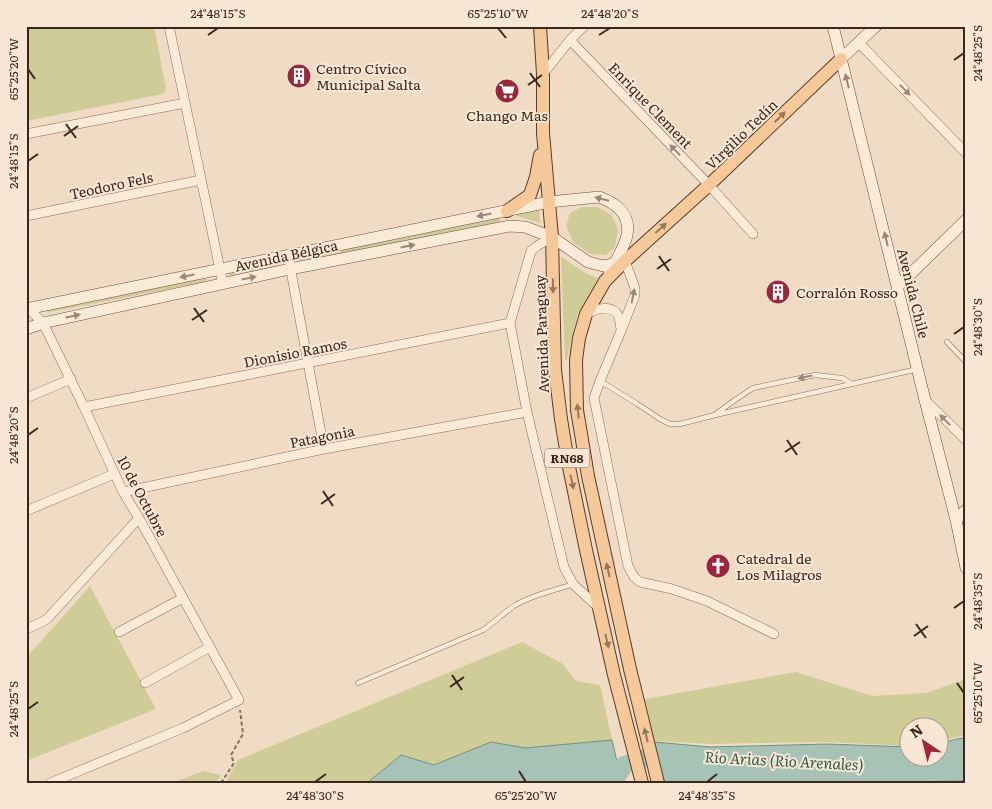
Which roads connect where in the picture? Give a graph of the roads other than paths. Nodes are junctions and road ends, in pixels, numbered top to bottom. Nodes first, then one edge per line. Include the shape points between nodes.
1 (169, 26) edge
2 (540, 26) edge
3 (584, 26) edge
4 (833, 26) edge
5 (876, 26) edge
6 (570, 40) junction
7 (859, 43) junction
8 (842, 59) junction
9 (543, 74) junction
10 (185, 103) junction
11 (543, 133) junction
12 (26, 134) edge
13 (966, 153) edge
14 (201, 180) junction
15 (709, 185) junction
16 (549, 202) junction
17 (507, 210) junction
18 (26, 216) edge
19 (966, 220) edge
20 (753, 234) dead end
21 (552, 237) junction
22 (288, 255) junction
23 (620, 262) junction
24 (220, 269) junction
25 (290, 269) junction
26 (223, 284) junction
27 (897, 287) junction
28 (27, 307) edge
29 (586, 314) junction
30 (43, 323) junction
31 (510, 323) junction
32 (26, 330) edge
33 (622, 331) junction
34 (947, 342) dead end
35 (966, 362) edge
36 (308, 363) junction
37 (918, 369) junction
38 (71, 379) junction
39 (600, 381) junction
40 (852, 384) junction
41 (26, 398) edge
42 (925, 400) junction
43 (84, 406) junction
44 (527, 412) junction
45 (715, 415) junction
46 (966, 440) edge
47 (324, 450) junction
48 (114, 474) junction
49 (123, 492) junction
50 (966, 510) edge
51 (26, 511) edge
52 (139, 518) junction
53 (956, 520) junction
54 (966, 568) edge
55 (573, 584) junction
56 (183, 598) junction
57 (599, 608) junction
58 (26, 629) edge
59 (119, 632) dead end
60 (774, 634) dead end
61 (210, 647) junction
62 (145, 683) dead end
63 (358, 683) dead end
64 (50, 783) edge
65 (642, 783) edge
66 (658, 783) edge

1 - 10 street
2 - 9 main road, Avenida Paraguay
3 - 6 street
4 - 8 main road, Avenida Chile
5 - 7 main road, Virgilio Tedín
6 - 9 street
15 -> 6 street, Enrique Clement
7 - 8 main road, Virgilio Tedín
7 -> 13 street
15 -> 8 main road, Virgilio Tedín
27 -> 8 main road, Avenida Chile
9 - 11 main road, Avenida Paraguay
10 - 12 street
10 - 14 street
11 - 16 main road, Avenida Paraguay
11 - 17 main road via 530,196
14 - 18 street, Teodoro Fels
14 - 24 street
15 - 20 street, Enrique Clement
23 -> 15 main road, Virgilio Tedín
16 - 17 main road, Avenida Bélgica
16 - 21 main road, Avenida Paraguay
23 -> 16 main road via 628,234 624,213 618,206 599,197
17 -> 22 main road, Avenida Bélgica
19 - 27 main road
21 - 23 main road via 588,262 603,266
25 -> 21 main road, Avenida Bélgica via 510,226 525,227
21 - 31 street via 531,251
21 -> 57 main road, Avenida Paraguay / RN68 via 555,370 568,462
22 - 24 main road, Avenida Bélgica
22 - 25 street
23 - 29 main road, RN68
33 -> 23 street via 635,288
24 - 26 street
24 -> 28 main road, Avenida Bélgica
26 -> 25 main road, Avenida Bélgica
25 - 36 street
30 -> 26 main road, Avenida Bélgica
27 - 37 main road, Avenida Chile
28 - 30 street, 10 de Octubre
29 - 33 street via 605,308 614,311
66 -> 29 main road, RN68 via 588,476 577,410 578,338
30 - 32 main road, Avenida Bélgica
30 - 38 street, 10 de Octubre
31 - 36 street, Dionisio Ramos
31 - 44 street
33 - 39 street
34 - 35 lane
36 - 43 street, Dionisio Ramos
36 - 47 street
37 - 40 lane
37 - 42 main road, Avenida Chile
38 - 41 street
38 - 43 street, 10 de Octubre
39 - 45 lane via 670,424
39 - 60 street via 594,398 628,566 634,577 640,582 707,601
40 - 45 lane
40 -> 45 lane via 842,378 815,374 753,388
46 -> 42 street
42 - 53 main road, Avenida Chile
43 - 48 street, 10 de Octubre
44 - 47 street, Patagonia
44 - 55 street via 564,567
47 - 49 street, Patagonia
48 - 49 street, 10 de Octubre
48 - 51 street
49 - 52 street, 10 de Octubre
50 - 53 main road
52 - 56 street, 10 de Octubre
52 - 58 street via 47,619
53 - 54 main road, Avenida Chile
55 - 57 street
55 - 63 lane via 529,599 514,606 483,630
56 - 59 street
56 - 61 street, 10 de Octubre
57 -> 65 main road, Avenida Paraguay / RN68
61 - 62 street
61 - 64 street, 10 de Octubre via 239,700 183,728

